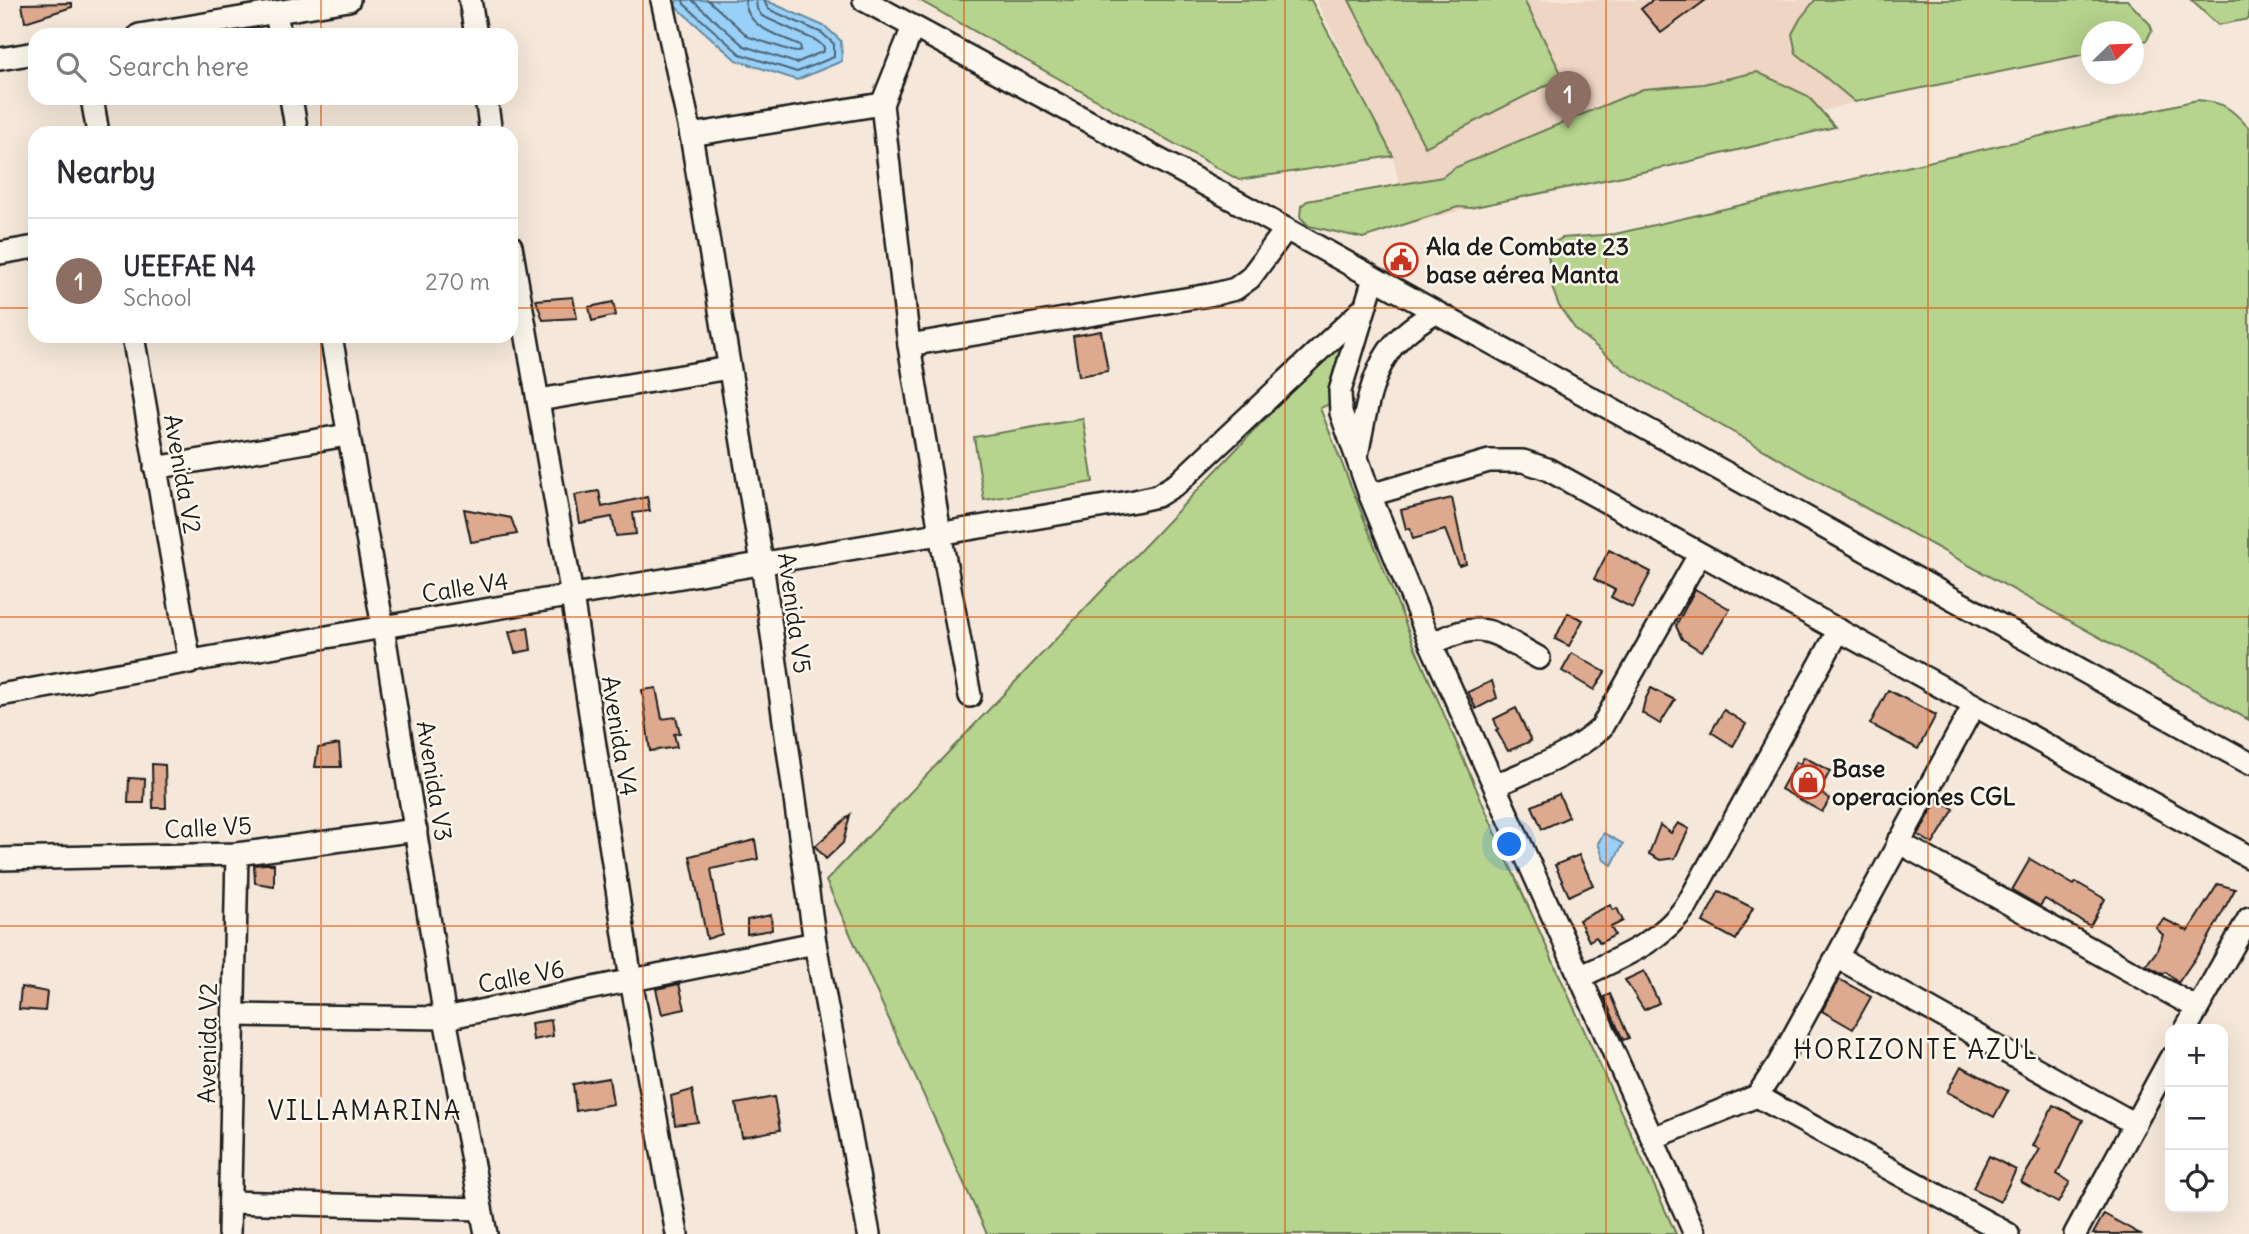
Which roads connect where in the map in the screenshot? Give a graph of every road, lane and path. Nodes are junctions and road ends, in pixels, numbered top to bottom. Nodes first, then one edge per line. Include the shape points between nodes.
1 (349, 0) edge
2 (470, 0) edge
3 (662, 0) edge
4 (864, 0) edge
5 (276, 13) junction
6 (913, 27) junction
7 (183, 28) edge
8 (279, 28) edge
9 (475, 28) edge
10 (28, 53) edge
11 (0, 59) edge
12 (882, 104) junction
13 (93, 105) edge
14 (292, 105) edge
15 (487, 105) edge
16 (97, 126) edge
17 (296, 126) edge
18 (490, 126) edge
19 (691, 135) junction
20 (1286, 229) junction
21 (28, 248) edge
22 (0, 253) edge
23 (1374, 278) junction
24 (518, 283) edge
25 (1364, 308) junction
26 (1434, 312) junction
27 (134, 343) edge
28 (332, 343) edge
29 (909, 345) junction
30 (729, 368) junction
31 (540, 400) junction
32 (347, 435) junction
33 (1357, 457) junction
34 (155, 468) junction
35 (1370, 495) junction
36 (940, 533) junction
37 (1699, 555) junction
38 (762, 563) junction
39 (572, 596) junction
40 (383, 627) junction
41 (1839, 630) junction
42 (1431, 644) junction
43 (1539, 658) dead end
44 (190, 663) junction
45 (0, 695) edge
46 (970, 696) dead end
47 (1974, 705) junction
48 (2249, 763) edge
49 (1496, 785) junction
50 (416, 830) junction
51 (1898, 842) junction
52 (237, 854) junction
53 (2249, 857) edge
54 (0, 859) edge
55 (2249, 918) edge
56 (815, 943) junction
57 (1837, 957) junction
58 (1580, 977) junction
59 (631, 980) junction
60 (2197, 1009) junction
61 (234, 1015) junction
62 (445, 1018) junction
63 (2189, 1024) edge
64 (2165, 1068) edge
65 (1757, 1096) junction
66 (2135, 1124) junction
67 (1653, 1138) junction
68 (230, 1202) junction
69 (481, 1209) junction
70 (229, 1234) edge
71 (486, 1234) edge
72 (677, 1234) edge
73 (869, 1234) edge
74 (1696, 1234) edge
75 (2008, 1234) edge
76 (2075, 1234) edge

1 - 5 street
2 - 9 street
3 - 19 street, Avenida V5
4 - 6 street
5 - 7 street
5 - 8 street
6 - 12 street
6 - 20 street
10 - 11 street
12 - 19 street
12 - 29 street
13 - 16 street
14 - 17 street
15 - 18 street
19 - 30 street, Avenida V5
20 - 23 street
20 - 29 street via 1250,278 1235,289
21 - 22 street
23 - 25 street
23 - 26 street
24 - 31 street, Avenida V4
25 - 33 street via 1340,391 1341,413
25 - 36 street, Calle V4 via 1178,483 1157,496
26 - 33 street via 1389,351 1373,388
26 - 48 street
27 - 34 street, Avenida V2
28 - 32 street, Avenida V3
29 - 36 street
30 - 31 street
30 - 38 street, Avenida V5
31 - 39 street, Avenida V4
32 - 34 street
32 - 40 street, Avenida V3
33 - 35 street
34 - 44 street, Avenida V2
35 - 37 street via 1489,461 1523,461 1547,469
35 - 42 street
36 - 38 street, Calle V4
36 - 46 street
37 - 41 street
37 - 49 street via 1601,728 1569,751
38 - 39 street, Calle V4
38 - 56 street, Avenida V5
39 - 40 street, Calle V4
39 - 59 street, Avenida V4
40 - 44 street, Calle V4
40 - 50 street, Avenida V3
41 - 47 street
41 - 58 street via 1677,919 1653,940
42 - 43 street via 1458,631 1487,629
42 - 49 street
44 - 45 street, Calle V4
47 - 51 street
47 - 53 street
49 - 58 street
50 - 52 street, Calle V5
50 - 62 street, Avenida V3
51 - 57 street
51 - 60 street
52 - 54 street, Calle V5
52 - 61 street, Avenida V2
55 - 60 street
56 - 59 street, Calle V6
56 - 73 street, Avenida V5
57 - 65 street
57 - 66 street
58 - 67 street
59 - 62 street, Calle V6
59 - 72 street, Avenida V4
60 - 63 street
61 - 62 street, Calle V6
61 - 68 street, Avenida V2
62 - 69 street, Avenida V3
64 - 66 street
65 - 67 street
65 - 75 street
66 - 76 street
67 - 74 street
68 - 69 street
68 - 70 street, Avenida V2
69 - 71 street, Avenida V3

